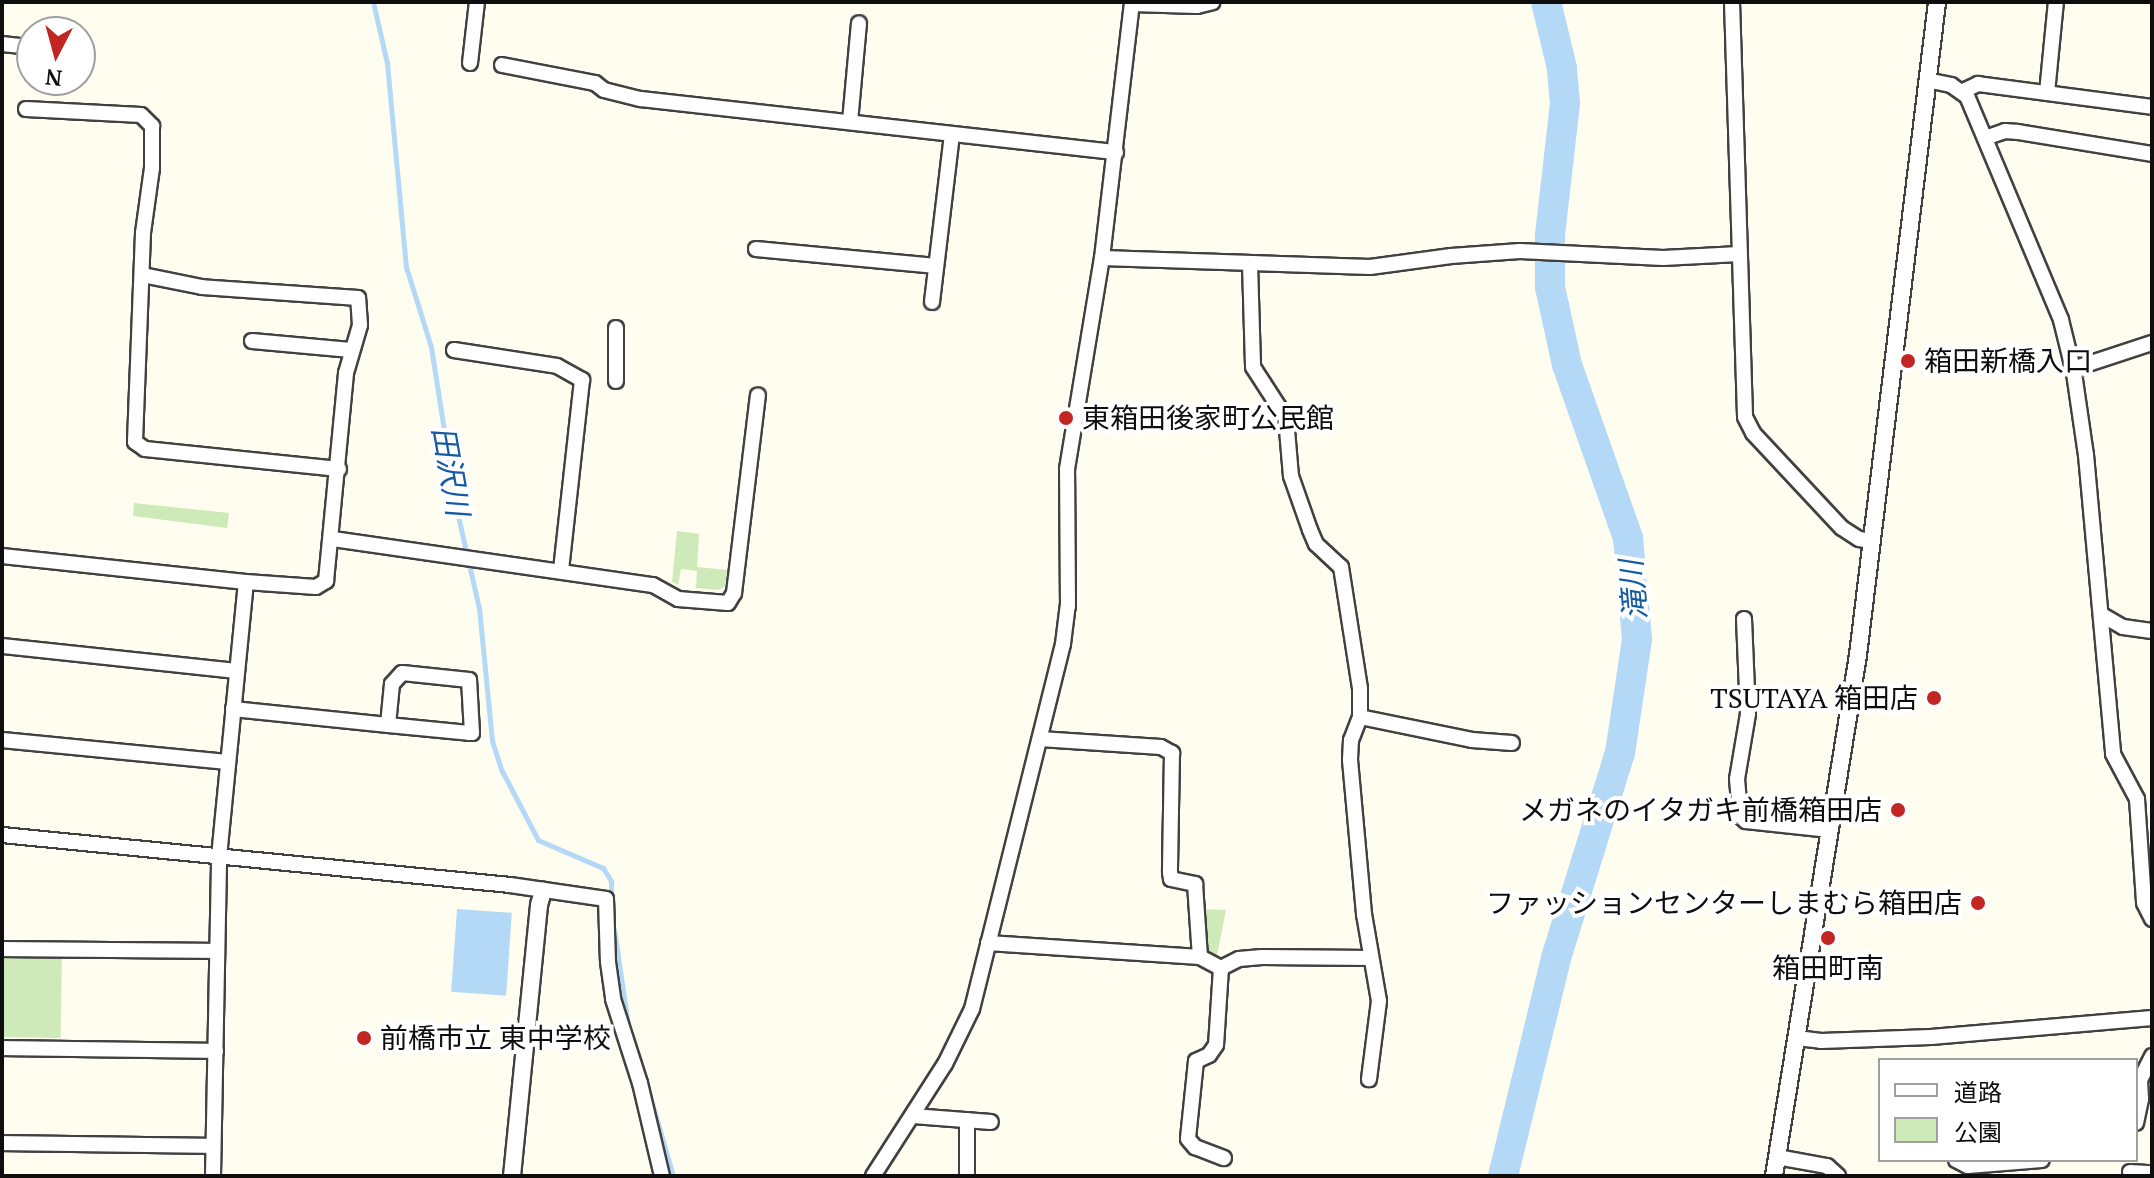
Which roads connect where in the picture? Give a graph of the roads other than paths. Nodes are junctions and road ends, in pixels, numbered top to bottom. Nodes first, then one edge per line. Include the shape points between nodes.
1 (477, 2) edge
2 (1213, 2) edge
3 (1732, 2) edge
4 (1937, 2) edge
5 (2056, 2) edge
6 (1132, 3) edge
7 (859, 23) dead end
8 (470, 63) dead end
9 (502, 65) dead end
10 (1927, 80) junction
11 (1963, 91) junction
12 (2047, 93) junction
13 (2152, 107) edge
14 (26, 109) dead end
15 (850, 122) junction
16 (952, 134) junction
17 (1985, 138) junction
18 (1116, 152) junction
19 (2152, 154) edge
20 (756, 249) dead end
21 (1739, 254) junction
22 (1102, 258) junction
23 (1250, 264) junction
24 (936, 266) junction
25 (143, 275) junction
26 (932, 302) dead end
27 (616, 328) dead end
28 (252, 341) dead end
29 (2152, 343) edge
30 (351, 350) junction
31 (454, 350) dead end
32 (2074, 373) junction
33 (616, 381) dead end
34 (758, 395) dead end
35 (339, 469) junction
36 (333, 539) junction
37 (1872, 541) junction
38 (2, 556) edge
39 (561, 570) junction
40 (246, 582) junction
41 (2102, 615) junction
42 (1744, 619) dead end
43 (2152, 631) edge
44 (2, 646) edge
45 (237, 671) junction
46 (233, 709) junction
47 (1360, 717) junction
48 (388, 725) junction
49 (1040, 739) junction
50 (2, 740) edge
51 (1512, 743) dead end
52 (228, 762) junction
53 (1830, 830) junction
54 (2, 835) edge
55 (219, 857) junction
56 (543, 891) junction
57 (2152, 919) edge
58 (988, 943) junction
59 (2, 949) edge
60 (217, 951) junction
61 (1200, 957) junction
62 (1371, 958) junction
63 (1221, 968) junction
64 (2152, 1018) edge
65 (1797, 1038) junction
66 (2, 1048) edge
67 (216, 1051) junction
68 (2152, 1056) edge
69 (1369, 1079) dead end
70 (2138, 1079) edge
71 (2147, 1097) edge
72 (913, 1116) junction
73 (2138, 1118) edge
74 (967, 1120) junction
75 (991, 1122) dead end
76 (2, 1143) edge
77 (213, 1146) junction
78 (1777, 1157) junction
79 (1960, 1162) edge
80 (2017, 1162) edge
81 (2130, 1169) edge
82 (2152, 1173) edge
83 (213, 1176) edge
84 (512, 1176) edge
85 (662, 1176) edge
86 (873, 1176) edge
87 (967, 1176) edge
88 (1222, 1176) edge
89 (1774, 1176) edge
90 (1838, 1176) edge

1 - 8 street
2 - 6 street
3 - 21 street
4 - 10 street
5 - 12 street
6 - 18 street
7 - 15 street
9 - 15 street via 595,83 641,99
10 - 11 street
10 - 37 street
11 - 12 street via 1978,84
11 - 17 street
12 - 13 street
14 - 25 street via 141,115 150,120 152,168
15 - 16 street
16 - 18 street
16 - 24 street
17 - 19 street via 2018,132
17 - 32 street via 2053,295
18 - 22 street
20 - 24 street
21 - 23 street via 1663,258 1528,251 1370,267
21 - 37 street via 1743,408 1748,425 1842,528
22 - 23 street
22 - 49 street via 1067,469 1066,625
23 - 47 street via 1253,367 1286,418 1291,476 1316,544 1341,567
24 - 26 street
25 - 30 street via 202,287 358,298 360,325
25 - 35 street via 133,437 139,446
27 - 33 street
28 - 30 street
29 - 32 street
30 - 35 street
31 - 39 street via 557,366 582,380
32 - 41 street
34 - 39 street via 732,599 722,604 678,599 653,585
35 - 36 street
36 - 39 street
36 - 40 street via 328,575 320,586
37 - 53 street
38 - 40 street
40 - 45 street
41 - 43 street via 2123,627
41 - 57 street via 2113,754 2137,799 2144,903
42 - 53 street via 1748,714 1737,779 1740,816 1746,821
44 - 45 street
45 - 46 street
46 - 48 street
46 - 52 street
47 - 51 street
47 - 62 street via 1350,760
48 - 48 street via 472,733 469,680 402,673 392,684
49 - 58 street
49 - 61 street via 1161,747 1172,753 1170,872 1171,879 1195,884
50 - 52 street
52 - 55 street
53 - 65 street
54 - 55 street
55 - 56 street
55 - 60 street
56 - 84 street
56 - 85 street via 606,899 611,990
58 - 61 street
58 - 72 street via 972,1009
59 - 60 street
60 - 67 street
61 - 63 street
62 - 63 street via 1262,957 1239,959
62 - 69 street via 1379,1001
63 - 88 street via 1216,1045 1196,1061 1188,1139 1195,1147 1224,1155
64 - 65 street via 1931,1037
65 - 78 street
66 - 67 street
67 - 77 street
68 - 70 street
70 - 71 street
71 - 73 street
72 - 74 street
72 - 86 street
74 - 75 street
74 - 87 street
76 - 77 street
77 - 83 street
78 - 89 street
78 - 90 street via 1827,1166
79 - 80 street
81 - 82 street

